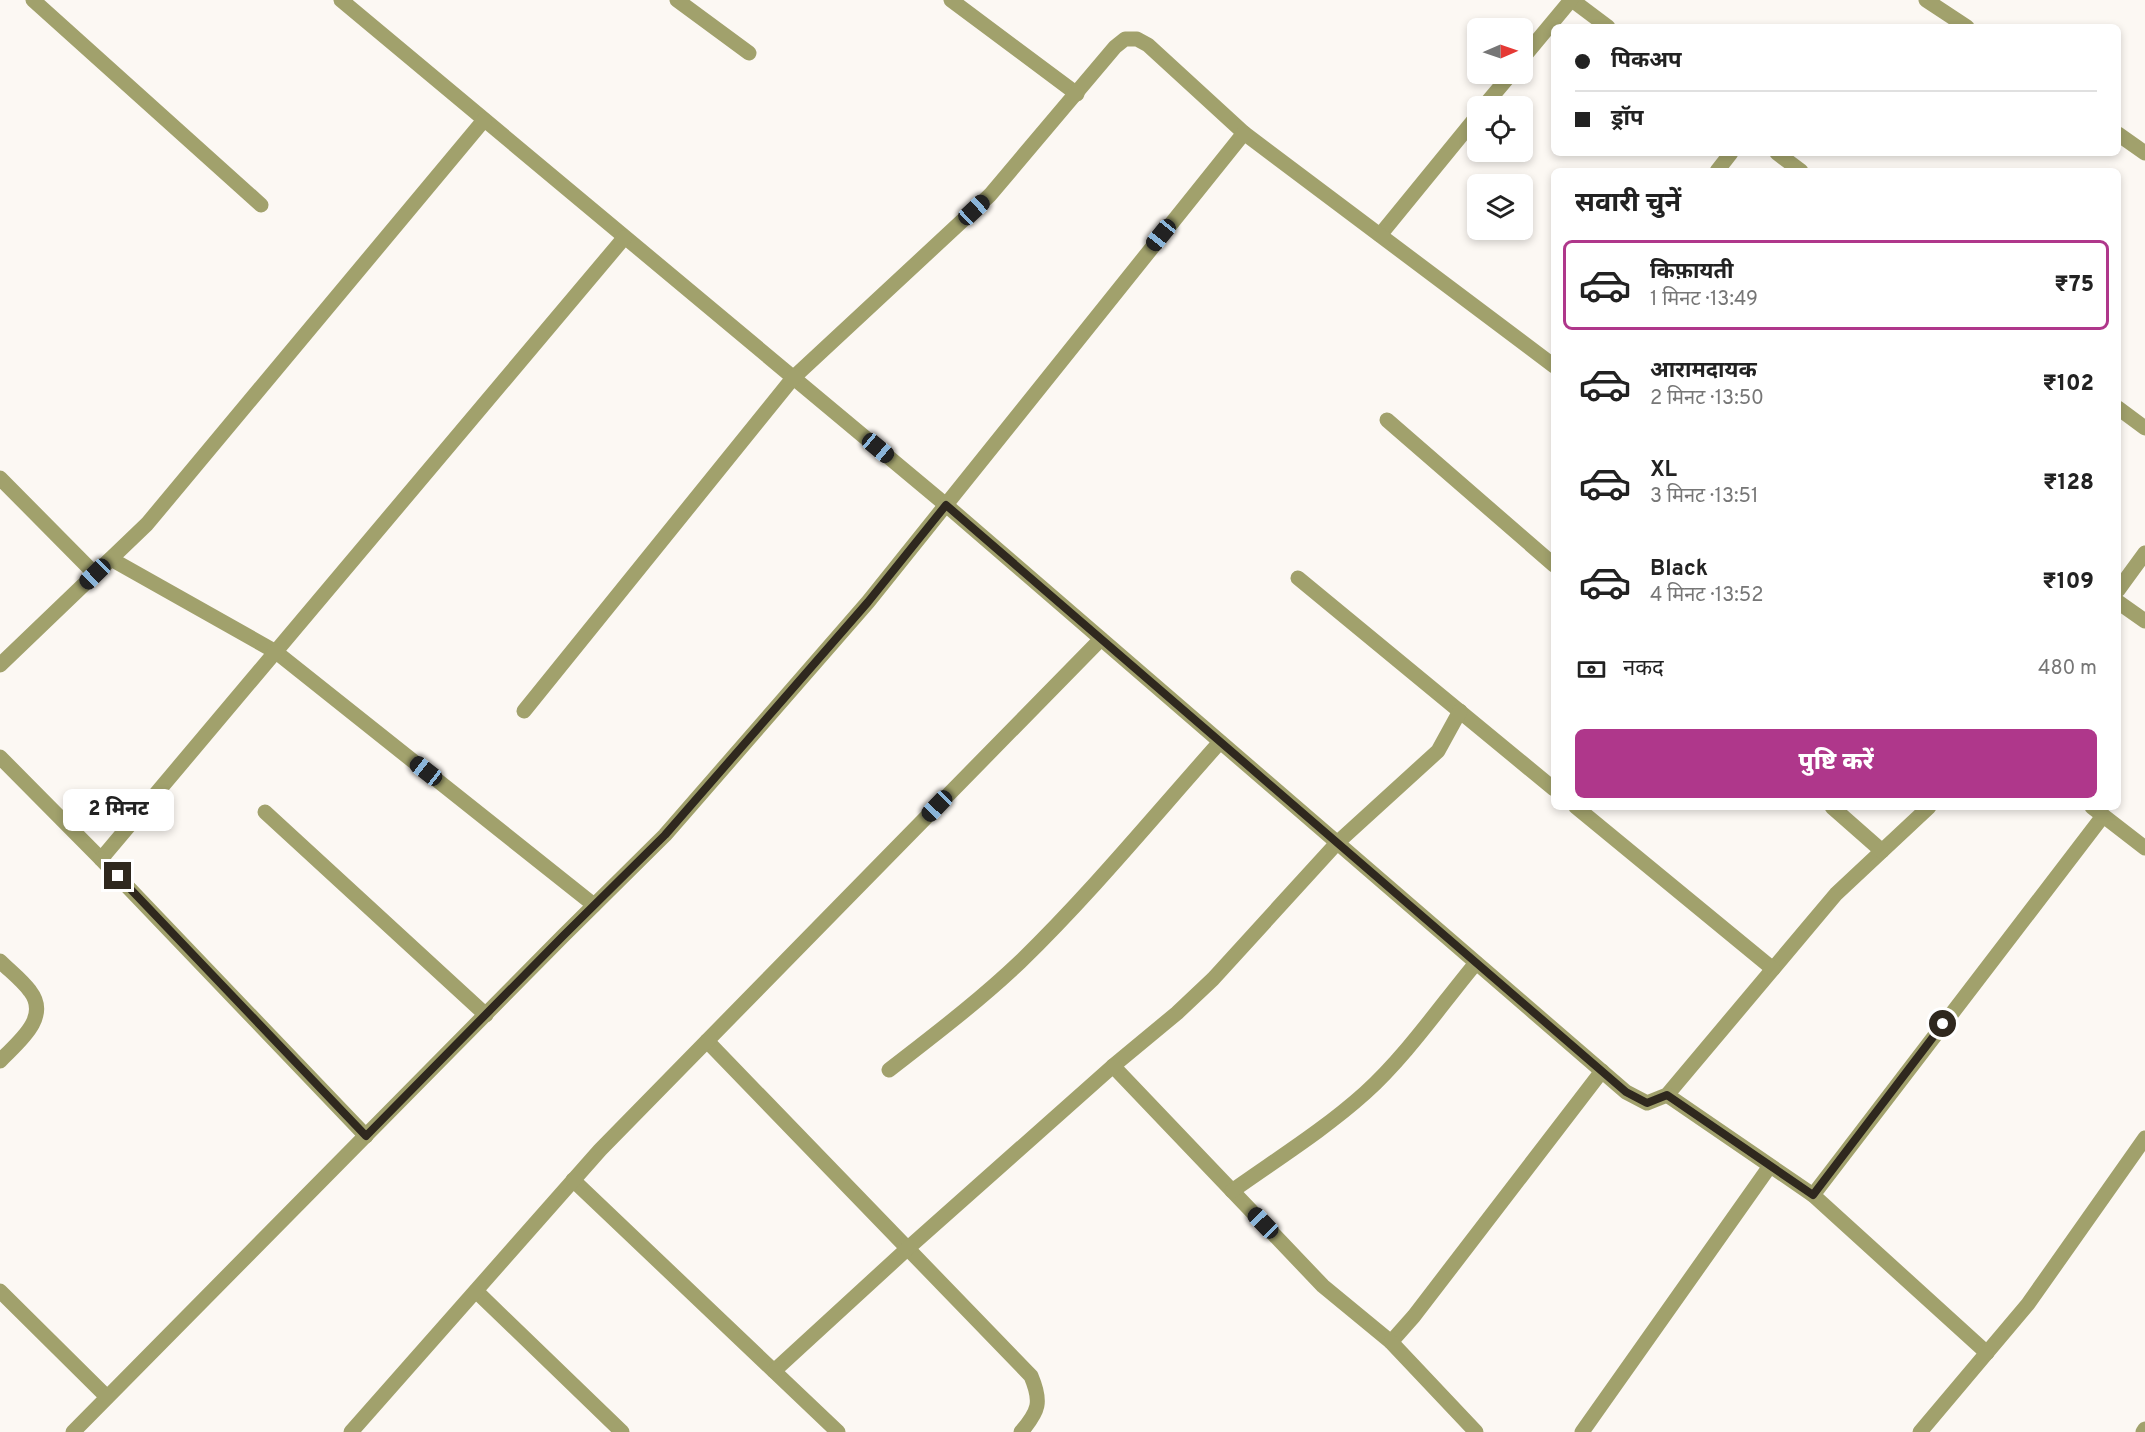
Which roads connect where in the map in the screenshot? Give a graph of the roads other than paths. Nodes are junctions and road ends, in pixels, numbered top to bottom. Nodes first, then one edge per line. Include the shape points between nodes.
1 (33, 0) edge
2 (341, 0) edge
3 (677, 0) edge
4 (951, 0) edge
5 (1571, 0) edge
6 (1926, 0) edge
7 (1551, 24) edge
8 (1551, 24) edge
9 (1604, 24) edge
10 (1962, 24) edge
11 (1533, 46) edge
12 (749, 53) dead end
13 (1503, 84) edge
14 (1077, 94) junction
15 (1492, 96) edge
16 (484, 120) junction
17 (1467, 128) edge
18 (1244, 133) junction
19 (2121, 136) edge
20 (2145, 153) edge
21 (1729, 156) edge
22 (1781, 156) edge
23 (1719, 168) edge
24 (1797, 168) edge
25 (261, 205) dead end
26 (1380, 235) junction
27 (624, 238) junction
28 (1551, 364) edge
29 (793, 378) junction
30 (2121, 410) edge
31 (1387, 420) dead end
32 (2145, 428) edge
33 (0, 478) edge
34 (946, 505) junction
35 (2145, 554) edge
36 (1551, 562) edge
37 (95, 574) junction
38 (1298, 578) dead end
39 (2121, 586) edge
40 (2121, 604) edge
41 (2145, 621) edge
42 (1101, 639) junction
43 (276, 652) junction
44 (0, 665) edge
45 (524, 711) dead end
46 (1460, 711) junction
47 (1220, 742) junction
48 (0, 757) edge
49 (1551, 787) edge
50 (1580, 810) edge
51 (1835, 810) edge
52 (1926, 810) edge
53 (2097, 811) edge
54 (266, 812) dead end
55 (1337, 843) junction
56 (2145, 848) edge
57 (1882, 851) junction
58 (101, 859) junction
59 (594, 905) junction
60 (0, 962) edge
61 (1476, 963) junction
62 (1773, 969) junction
63 (486, 1015) junction
64 (707, 1041) junction
65 (0, 1061) edge
66 (1113, 1066) junction
67 (890, 1070) dead end
68 (1602, 1071) junction
69 (1667, 1095) junction
70 (366, 1136) junction
71 (2145, 1138) edge
72 (1770, 1166) junction
73 (573, 1180) junction
74 (1232, 1191) junction
75 (1813, 1195) junction
76 (908, 1249) junction
77 (0, 1291) edge
78 (476, 1291) junction
79 (1391, 1342) junction
80 (1987, 1353) junction
81 (774, 1371) junction
82 (107, 1397) junction
83 (1923, 1431) edge
84 (73, 1432) edge
85 (351, 1432) edge
86 (622, 1432) edge
87 (838, 1432) edge
88 (1021, 1432) edge
89 (1476, 1432) edge
90 (1582, 1432) edge

1 - 25 street
2 - 16 street
3 - 12 street
4 - 14 street
5 - 7 street
5 - 9 street
6 - 10 street
8 - 11 street
13 - 15 street
14 - 18 street via 1115,47 1125,39 1137,39
14 - 29 street via 990,195
16 - 27 street
16 - 37 street via 184,481
17 - 26 street
18 - 26 street
18 - 34 street
19 - 20 street
21 - 23 street
22 - 24 street
26 - 28 street
27 - 29 street
27 - 43 street
29 - 34 street
29 - 45 street
30 - 32 street
31 - 36 street
33 - 37 street
34 - 42 street
34 - 59 street via 868,602 665,835
35 - 39 street
37 - 43 street via 111,559
37 - 44 street
38 - 46 street
40 - 41 street
42 - 47 street
42 - 64 street
43 - 58 street
43 - 59 street
46 - 49 street
46 - 55 street via 1438,751
47 - 55 street
47 - 67 street via 1028,954
48 - 58 street
50 - 62 street
51 - 57 street
52 - 57 street
53 - 56 street
53 - 75 street
54 - 63 street
55 - 61 street
55 - 66 street via 1213,979
57 - 62 street via 1836,894
58 - 70 street
59 - 63 street
60 - 65 street via 31,991 37,1016
61 - 68 street
61 - 74 street via 1388,1071 1366,1092
62 - 69 street
63 - 70 street
64 - 73 street
64 - 76 street
66 - 74 street
66 - 76 street
68 - 69 street via 1626,1092 1647,1103
68 - 79 street
69 - 72 street
70 - 82 street
71 - 80 street via 2028,1304
72 - 75 street
72 - 90 street
73 - 78 street
73 - 81 street
74 - 79 street via 1323,1286
75 - 80 street
76 - 81 street
76 - 88 street via 1031,1376 1038,1405
77 - 82 street
78 - 85 street
78 - 86 street
79 - 89 street
80 - 83 street
81 - 87 street
82 - 84 street

